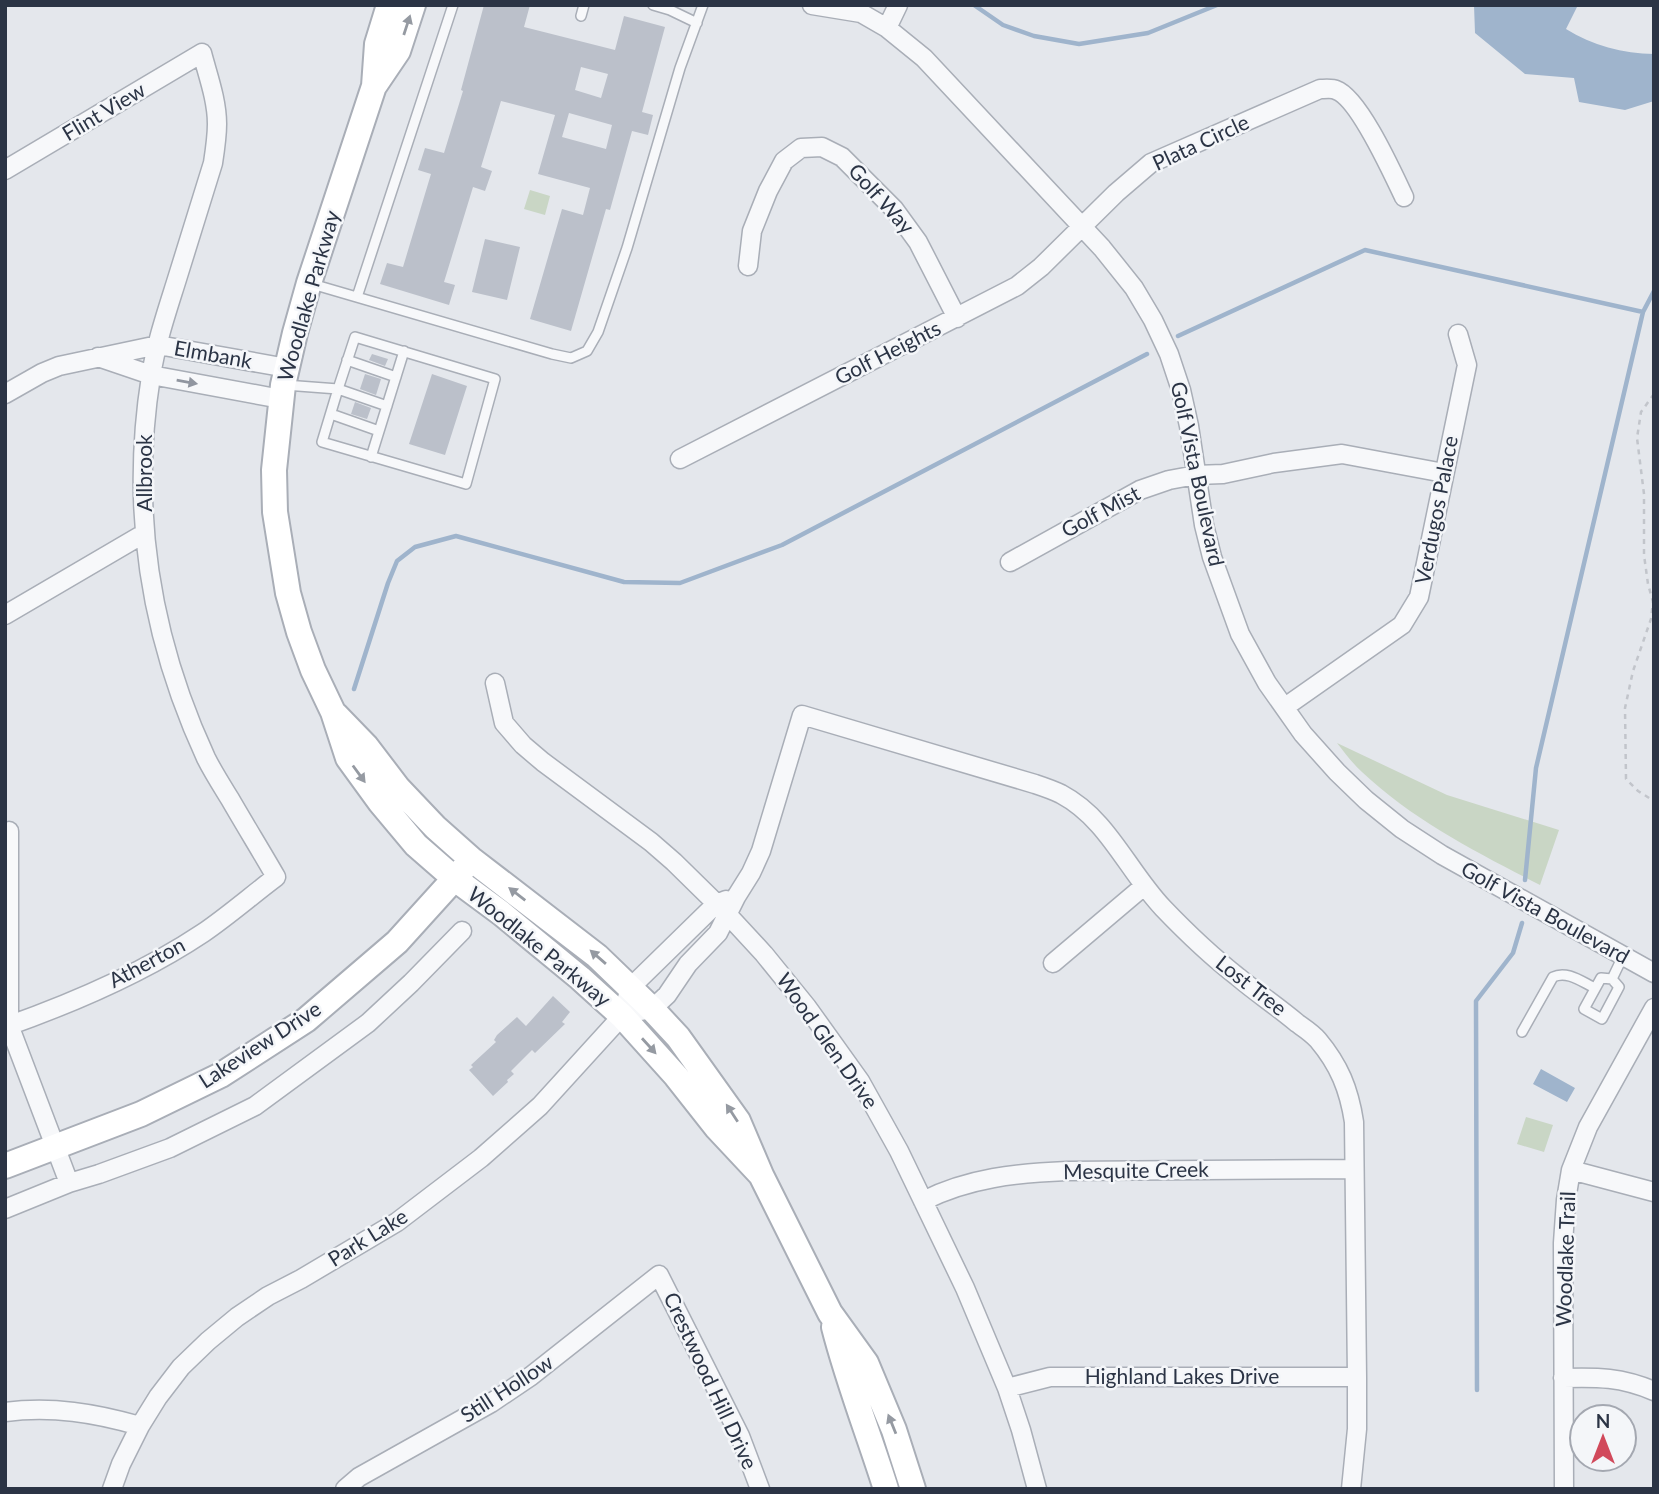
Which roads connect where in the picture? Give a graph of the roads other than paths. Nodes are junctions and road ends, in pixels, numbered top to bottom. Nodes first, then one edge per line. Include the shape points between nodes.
1 (388, 5) edge
2 (414, 5) edge
3 (453, 5) edge
4 (584, 5) edge
5 (653, 5) edge
6 (703, 5) edge
7 (812, 5) edge
8 (898, 5) edge
9 (858, 9) edge
10 (581, 16) dead end
11 (697, 23) junction
12 (887, 28) junction
13 (202, 53) joint
14 (374, 86) junction
15 (5, 170) edge
16 (1404, 197) dead end
17 (1083, 227) junction
18 (748, 266) dead end
19 (309, 283) junction
20 (357, 297) junction
21 (957, 318) junction
22 (1458, 334) dead end
23 (158, 345) junction
24 (404, 351) junction
25 (98, 357) junction
26 (347, 360) junction
27 (151, 375) junction
28 (396, 377) junction
29 (284, 384) junction
30 (338, 389) junction
31 (5, 394) edge
32 (387, 406) junction
33 (331, 414) junction
34 (379, 431) junction
35 (371, 457) junction
36 (680, 459) dead end
37 (1444, 473) junction
38 (1196, 475) junction
39 (145, 533) junction
40 (1010, 562) dead end
41 (5, 615) edge
42 (495, 683) dead end
43 (1285, 707) junction
44 (333, 712) junction
45 (9, 831) dead end
46 (471, 859) junction
47 (276, 877) joint
48 (455, 879) junction
49 (1144, 886) junction
50 (722, 909) junction
51 (462, 930) dead end
52 (670, 948) junction
53 (1623, 956) junction
54 (1053, 963) dead end
55 (688, 964) junction
56 (1654, 973) edge
57 (1612, 979) junction
58 (630, 988) junction
59 (1595, 988) junction
60 (1654, 1007) edge
61 (652, 1009) junction
62 (622, 1016) junction
63 (7, 1026) edge
64 (1522, 1032) dead end
65 (55, 1147) junction
66 (5, 1166) edge
67 (1354, 1169) junction
68 (1571, 1170) junction
69 (761, 1175) junction
70 (69, 1183) junction
71 (1654, 1192) edge
72 (923, 1201) junction
73 (5, 1209) edge
74 (659, 1275) joint
75 (830, 1313) junction
76 (1357, 1377) junction
77 (1563, 1378) junction
78 (1007, 1388) junction
79 (1654, 1391) edge
80 (5, 1412) edge
81 (140, 1426) junction
82 (112, 1489) edge
83 (345, 1489) edge
84 (760, 1489) edge
85 (886, 1489) edge
86 (913, 1489) edge
87 (1037, 1489) edge
88 (1351, 1489) edge
89 (1564, 1489) edge

1 - 14 street, Woodlake Parkway via 377,44
14 -> 2 street, Woodlake Parkway via 398,51
3 - 20 lane
4 - 10 lane
5 - 11 lane
6 - 11 lane
7 - 9 street, Golf Vista Boulevard
8 - 12 street
9 - 12 street, Golf Vista Boulevard
11 - 20 lane via 627,248 587,351 571,358 552,354
12 - 17 street, Golf Vista Boulevard via 924,58
13 - 15 street, Flint View
13 - 23 street, Allbrook via 218,121 214,163
14 - 19 street, Woodlake Parkway
16 - 17 street, Plata Circle via 1351,100 1336,90 1320,89 1151,163
17 - 21 street, Golf Heights via 1017,286
17 - 38 street, Golf Vista Boulevard via 1134,288 1169,354 1181,390
18 - 21 street, Golf Way via 752,232 784,161 802,148 822,147 842,157 894,209 918,242
19 - 20 lane
19 - 29 street, Woodlake Parkway
21 - 36 street, Golf Heights
22 - 37 street, Verdugos Palace via 1467,365
23 - 25 street, Elmbank
23 - 27 street, Allbrook
23 - 29 street, Elmbank
24 - 26 lane via 355,337
24 - 28 lane
24 - 35 lane via 495,379 466,484
25 - 27 street, Elmbank
25 - 31 street, Elmbank via 50,369
26 - 28 lane
26 - 30 lane
27 -> 29 street, Elmbank
27 - 39 street, Allbrook via 143,444
28 - 32 lane
29 - 30 lane
29 - 44 street, Woodlake Parkway via 274,470 280,550 299,632
30 - 32 lane
30 - 33 lane
32 - 34 lane
33 - 34 lane
33 - 35 lane via 322,442
34 - 35 lane
37 - 38 street, Golf Mist via 1342,454
37 - 43 street, Verdugos Palace via 1419,597 1402,625
38 - 40 street, Golf Mist via 1140,490
38 - 43 street, Golf Vista Boulevard via 1212,557 1240,634
39 - 41 street
39 - 47 street, Allbrook via 155,608 184,705 207,760
42 - 50 street, Wood Glen Drive via 504,723 523,745 651,842
43 - 53 street, Golf Vista Boulevard via 1336,772 1402,829
44 - 46 street, Woodlake Parkway via 398,788
44 -> 48 street, Woodlake Parkway via 348,758 380,802 416,845
45 - 63 street
46 - 48 street, Lakeview Drive
58 -> 46 street, Woodlake Parkway via 597,956
47 - 63 street, Atherton via 203,933 130,975
48 - 62 street, Woodlake Parkway
48 - 65 street, Lakeview Drive via 397,942 306,1020 221,1075 141,1114
49 - 50 street, Lost Tree via 1105,830 1060,793 802,715 761,851 736,897
49 - 54 street
49 - 67 street, Lost Tree via 1210,954 1316,1037 1351,1099
50 - 52 street
50 - 55 street via 718,933
50 - 72 street, Wood Glen Drive via 807,1007 853,1071
51 - 70 street via 368,1023 255,1107 170,1148
52 - 55 street
52 - 58 street
53 - 56 street, Golf Vista Boulevard
53 - 57 lane
55 - 61 street
57 - 59 lane via 1601,978
57 - 59 lane via 1619,988 1602,1019 1584,1009
58 - 61 street, Woodlake Parkway
58 - 62 street, Park Lake
59 - 64 lane via 1565,974 1553,977
60 - 68 street, Woodlake Trail via 1588,1127
61 - 62 street
69 -> 61 street, Woodlake Parkway via 738,1121 678,1037
62 -> 69 street, Woodlake Parkway
62 - 81 street, Park Lake via 540,1106 481,1158 397,1222 268,1296 208,1341 181,1367
63 - 65 street
65 - 66 street, Lakeview Drive
65 - 70 street
67 - 72 street, Mesquite Creek via 1030,1173 972,1182
67 - 76 street, Lost Tree
68 - 71 street
68 - 77 street, Woodlake Trail via 1563,1243
69 - 75 street, Woodlake Parkway
70 - 73 street
72 - 78 street, Wood Glen Drive
74 - 83 street, Still Hollow via 531,1376
74 - 84 street, Crestwood Hill Drive via 740,1436
75 - 85 street, Woodlake Parkway
86 -> 75 street, Woodlake Parkway via 866,1363
76 - 78 street, Highland Lakes Drive via 1049,1377
76 - 88 street, Lost Tree
77 - 79 street via 1605,1377
77 - 89 street, Woodlake Trail
78 - 87 street, Wood Glen Drive
80 - 81 street via 61,1410
81 - 82 street, Park Lake

